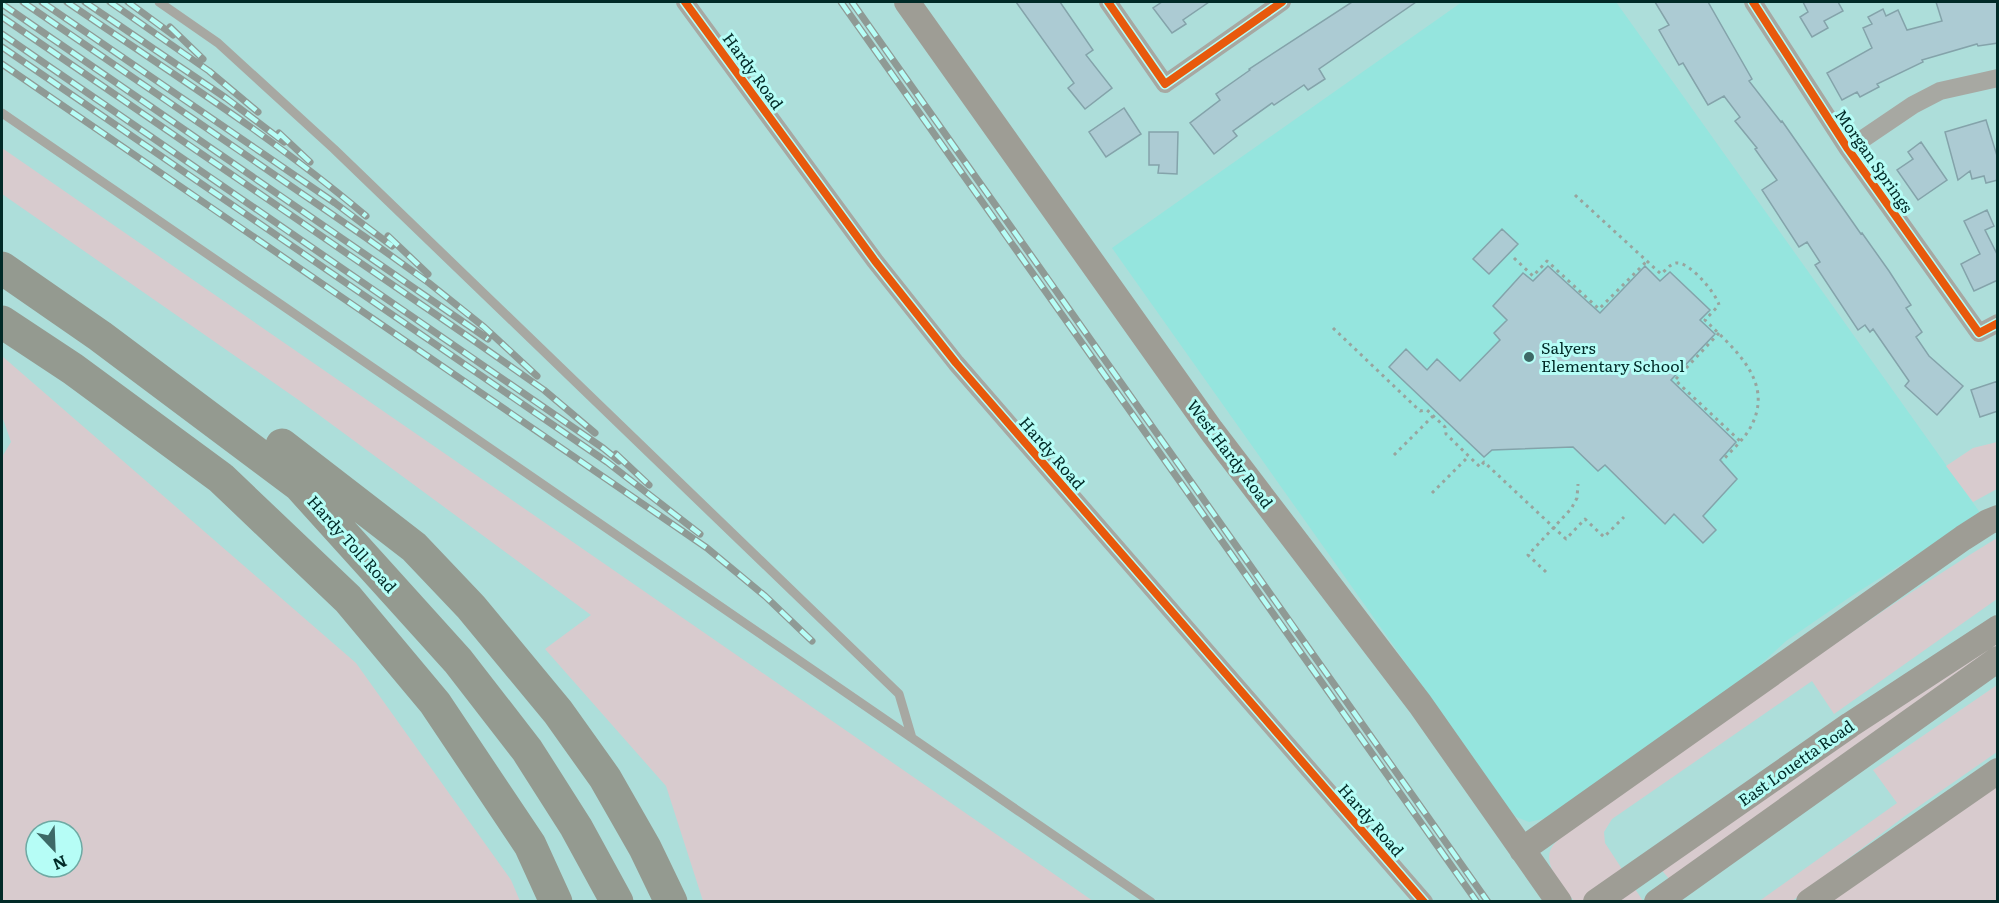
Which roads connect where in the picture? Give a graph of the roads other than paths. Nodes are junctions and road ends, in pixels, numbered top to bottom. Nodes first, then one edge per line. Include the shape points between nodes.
1 (159, 2) edge
2 (686, 2) edge
3 (907, 2) edge
4 (1108, 2) edge
5 (1282, 2) edge
6 (1753, 2) edge
7 (1998, 78) edge
8 (2, 113) edge
9 (1848, 149) junction
10 (2, 268) edge
11 (2, 322) edge
12 (1998, 323) edge
13 (100, 336) junction
14 (1998, 518) edge
15 (1998, 628) edge
16 (1998, 659) edge
17 (912, 738) junction
18 (1998, 771) edge
19 (1522, 850) junction
20 (1665, 896) edge
21 (556, 902) edge
22 (616, 902) edge
23 (671, 902) edge
24 (1151, 902) edge
25 (1424, 902) edge
26 (1559, 902) edge
27 (1596, 902) edge
28 (1809, 902) edge

1 - 17 lane via 218,43 334,149 899,694
2 - 25 street, Hardy Road via 875,261 956,363
3 - 19 main road, West Hardy Road via 1211,430 1420,704
4 - 5 street via 1165,84
6 - 9 street, Morgan Springs
7 - 9 street via 1940,91 1912,105
8 - 17 lane
9 - 12 street, Morgan Springs via 1979,333
10 - 13 highway, Hardy Toll Road
11 - 21 highway via 221,478 348,599 435,703 530,845
13 - 22 highway, Hardy Toll Road via 299,485 458,661 527,750 576,827
13 - 23 highway via 232,407 414,547 471,607 558,712 605,778
14 - 19 main road via 1963,538
15 - 27 main road, East Louetta Road via 1850,725
16 - 20 main road, East Louetta Road
17 - 24 lane
18 - 28 main road
19 - 26 main road, West Hardy Road

